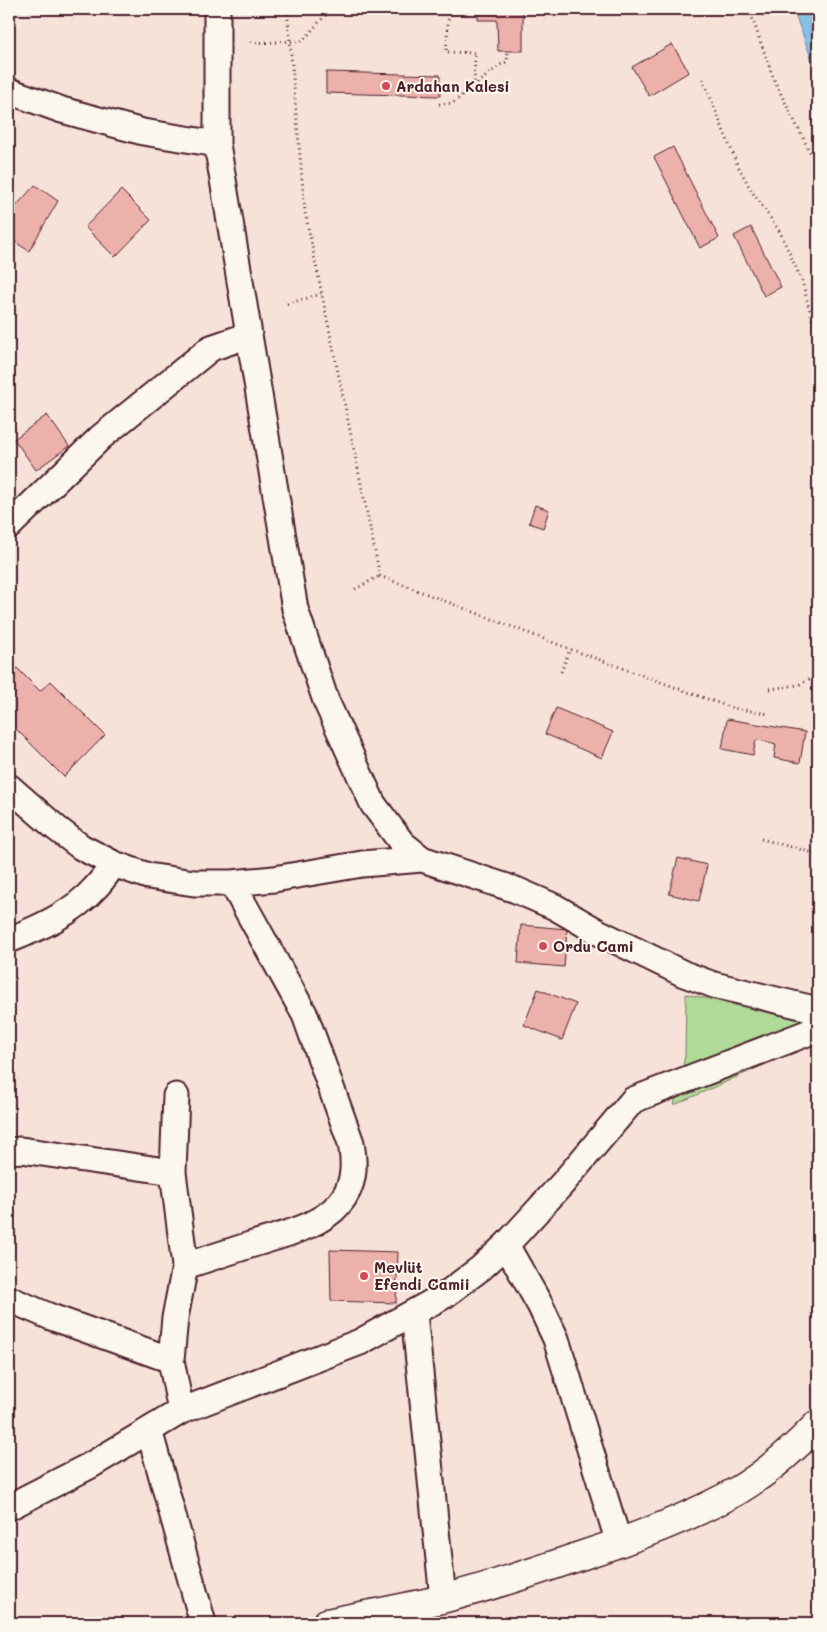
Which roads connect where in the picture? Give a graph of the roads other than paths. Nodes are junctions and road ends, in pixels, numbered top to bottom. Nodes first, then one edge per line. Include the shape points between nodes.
1 (217, 9) edge
2 (9, 91) edge
3 (217, 144) junction
4 (250, 335) junction
5 (9, 526) edge
6 (9, 787) edge
7 (422, 859) junction
8 (114, 864) junction
9 (232, 883) junction
10 (9, 940) edge
11 (818, 1010) edge
12 (818, 1023) edge
13 (176, 1096) dead end
14 (9, 1152) edge
15 (173, 1172) junction
16 (506, 1245) junction
17 (185, 1266) junction
18 (9, 1299) edge
19 (414, 1313) junction
20 (170, 1360) junction
21 (181, 1411) junction
22 (818, 1424) edge
23 (150, 1430) junction
24 (9, 1507) edge
25 (619, 1543) junction
26 (443, 1598) junction
27 (203, 1623) edge
28 (327, 1623) edge

1 - 3 street
2 - 3 street via 62,110 142,132
3 - 4 street
4 - 5 street via 211,348 101,437
4 - 7 street via 295,609 326,701 373,804 402,843
6 - 8 street via 81,847
7 - 9 street via 362,864
7 - 11 street via 516,890 555,907 684,974
8 - 9 street via 166,879
8 - 10 street via 94,890 68,910
9 - 17 street via 305,1015 355,1162 347,1192 339,1205 326,1216 295,1231
12 - 16 street via 810,1032 633,1100
13 - 15 street
14 - 15 street via 21,1150
15 - 17 street
16 - 19 street via 481,1268
16 - 25 street via 556,1339
17 - 20 street via 174,1318
18 - 20 street
19 - 21 street via 360,1342
19 - 26 street
20 - 21 street
21 - 23 street
22 - 25 main road via 767,1470 737,1490 692,1513
23 - 24 street
23 - 27 street
25 - 26 main road
26 - 28 main road

